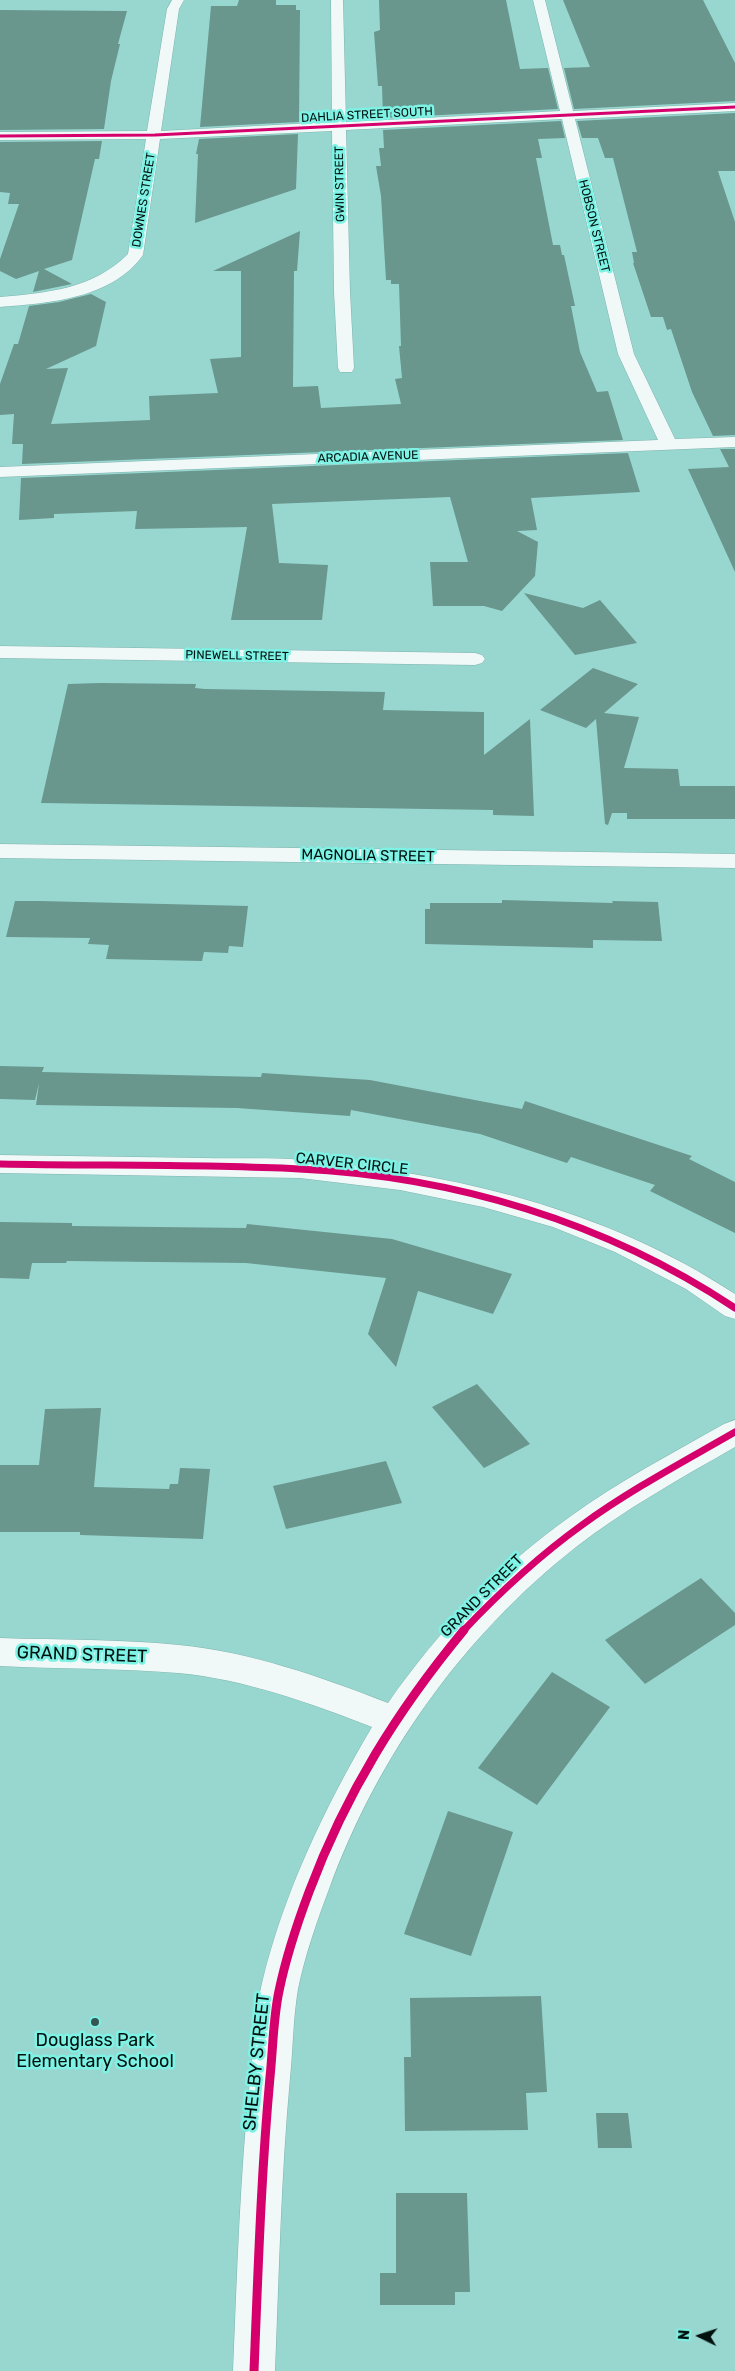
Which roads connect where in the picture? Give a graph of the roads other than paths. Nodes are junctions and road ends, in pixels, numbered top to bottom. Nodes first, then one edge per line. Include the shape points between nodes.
1 (178, 0) edge
2 (337, 0) edge
3 (539, 0) edge
4 (735, 107) edge
5 (566, 115) junction
6 (339, 128) junction
7 (155, 135) junction
8 (0, 136) edge
9 (0, 302) edge
10 (346, 368) dead end
11 (735, 442) edge
12 (669, 445) junction
13 (0, 472) edge
14 (0, 652) edge
15 (475, 659) dead end
16 (0, 851) edge
17 (735, 862) edge
18 (0, 1164) edge
19 (735, 1308) edge
20 (735, 1432) edge
21 (0, 1652) edge
22 (394, 1720) junction
23 (254, 2371) edge

1 - 7 street, DOWNES STREET via 173,9
2 - 6 street, GWIN STREET
3 - 5 street, HOBSON STREET
4 - 5 street, DAHLIA STREET SOUTH
5 - 6 street, DAHLIA STREET SOUTH
5 - 12 street, HOBSON STREET via 626,354
6 - 7 street, DAHLIA STREET SOUTH
6 - 10 street, GWIN STREET
7 - 8 street, DAHLIA STREET SOUTH
7 - 9 street, DOWNES STREET via 137,249 127,265 101,282 80,289
11 - 12 street, ARCADIA AVENUE
12 - 13 street, ARCADIA AVENUE
14 - 15 street, PINEWELL STREET
16 - 17 street, MAGNOLIA STREET
18 - 19 street, CARVER CIRCLE via 300,1169 410,1182 483,1197 581,1227 625,1245 696,1282
20 - 22 street, GRAND STREET via 634,1491 562,1539 517,1577 447,1648
21 - 22 street, GRAND STREET via 189,1660 234,1668 324,1693
22 - 23 street, SHELBY STREET via 363,1771 320,1861 280,1983 265,2124

